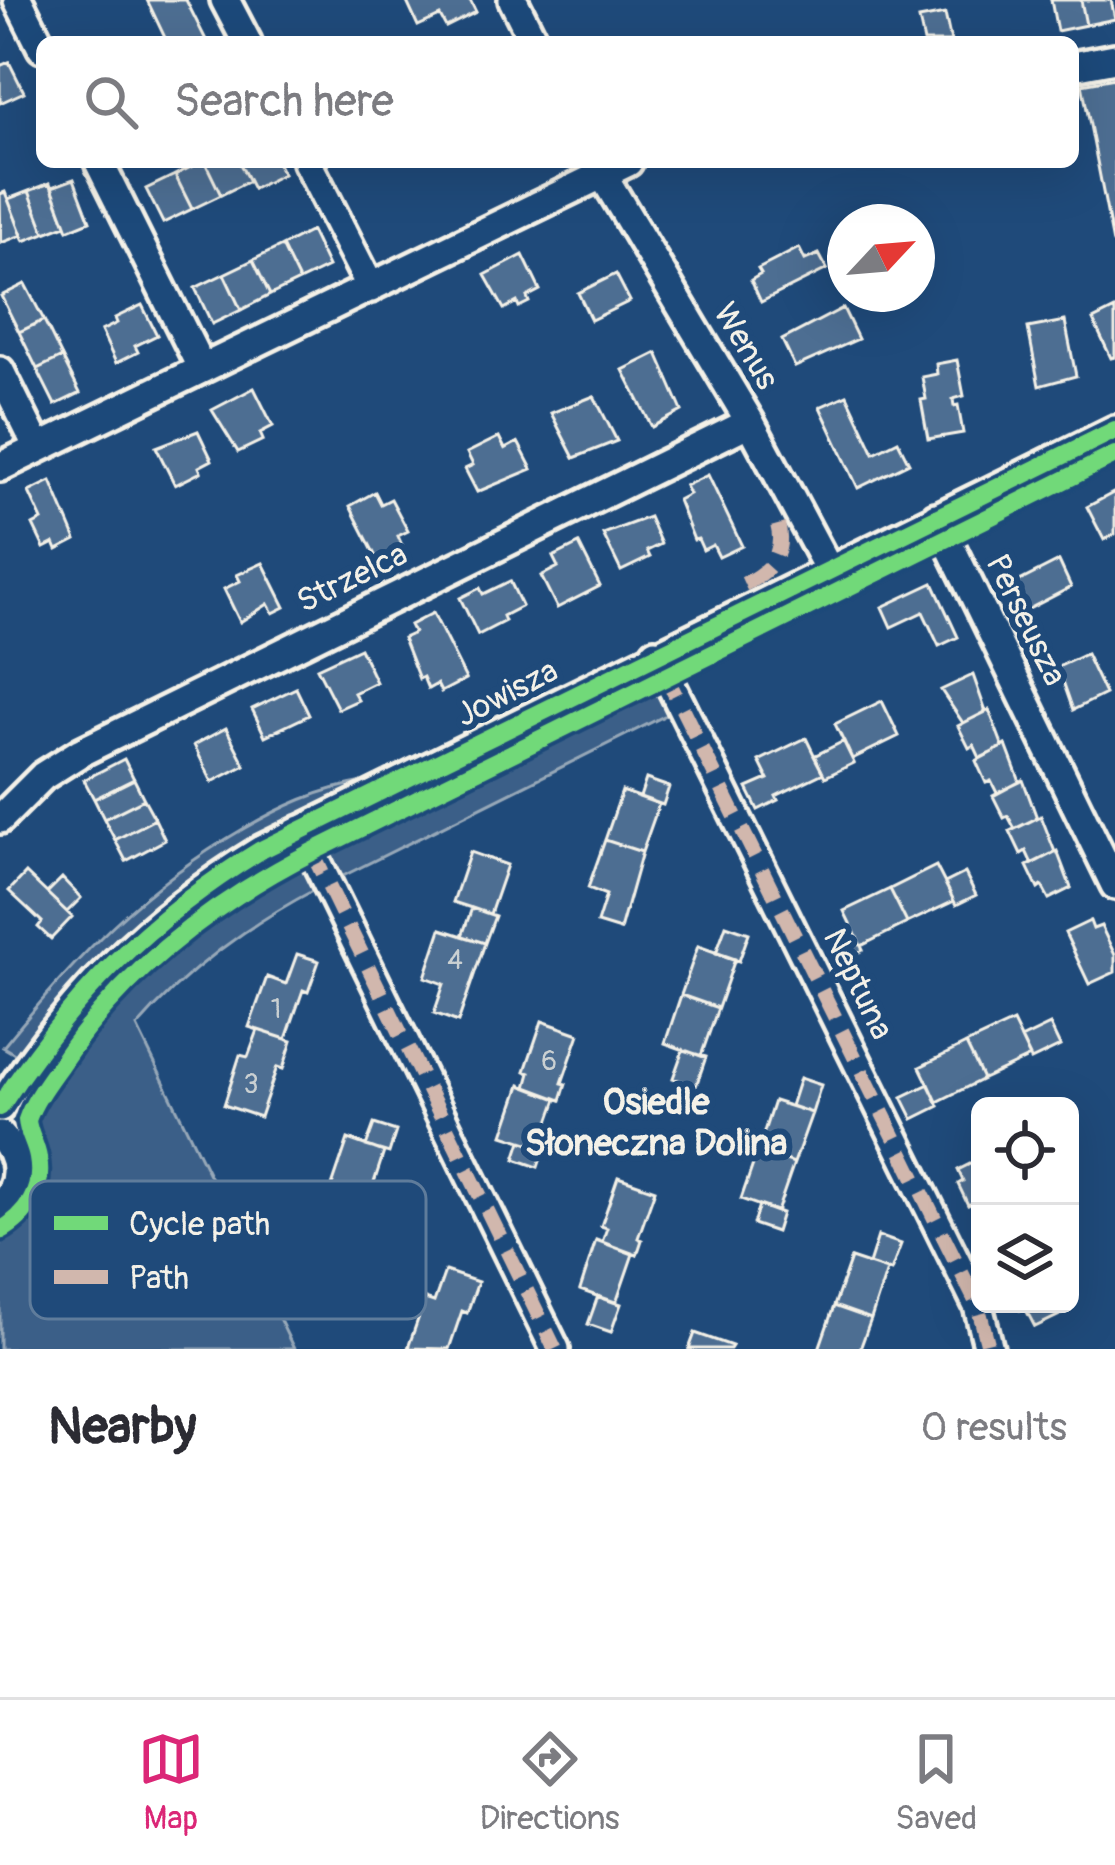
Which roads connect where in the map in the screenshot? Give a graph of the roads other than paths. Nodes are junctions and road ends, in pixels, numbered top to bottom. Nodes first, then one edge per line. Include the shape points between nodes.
1 (18, 0) edge
2 (225, 0) edge
3 (513, 0) edge
4 (36, 36) edge
5 (244, 36) edge
6 (531, 36) edge
7 (1115, 58) edge
8 (1079, 65) edge
9 (102, 168) edge
10 (310, 168) edge
11 (598, 168) edge
12 (370, 288) junction
13 (202, 369) junction
14 (0, 371) edge
15 (750, 422) junction
16 (1115, 430) edge
17 (38, 448) junction
18 (0, 466) edge
19 (936, 517) junction
20 (829, 570) junction
21 (655, 653) junction
22 (0, 819) edge
23 (301, 830) junction
24 (1115, 885) edge
25 (0, 1107) edge
26 (0, 1135) edge
27 (0, 1207) edge
28 (555, 1349) edge
29 (989, 1349) edge

1 - 4 street
2 - 5 street
3 - 6 street
7 - 8 street
9 - 13 street
10 - 12 street
11 - 12 street
11 - 15 street, Wenus
12 - 13 street
13 - 17 street
14 - 17 street
15 - 20 street, Wenus
15 - 22 street, Strzelca via 81,752
16 - 19 street, Jowisza
17 - 18 street
19 - 20 street, Jowisza
19 - 24 street, Perseusza
20 - 21 street, Jowisza
21 - 23 street, Jowisza
21 - 29 street, Neptuna via 978,1306
23 - 25 street, Jowisza via 185,899 114,960 52,1030
23 - 28 street
26 - 27 street via 17,1171

